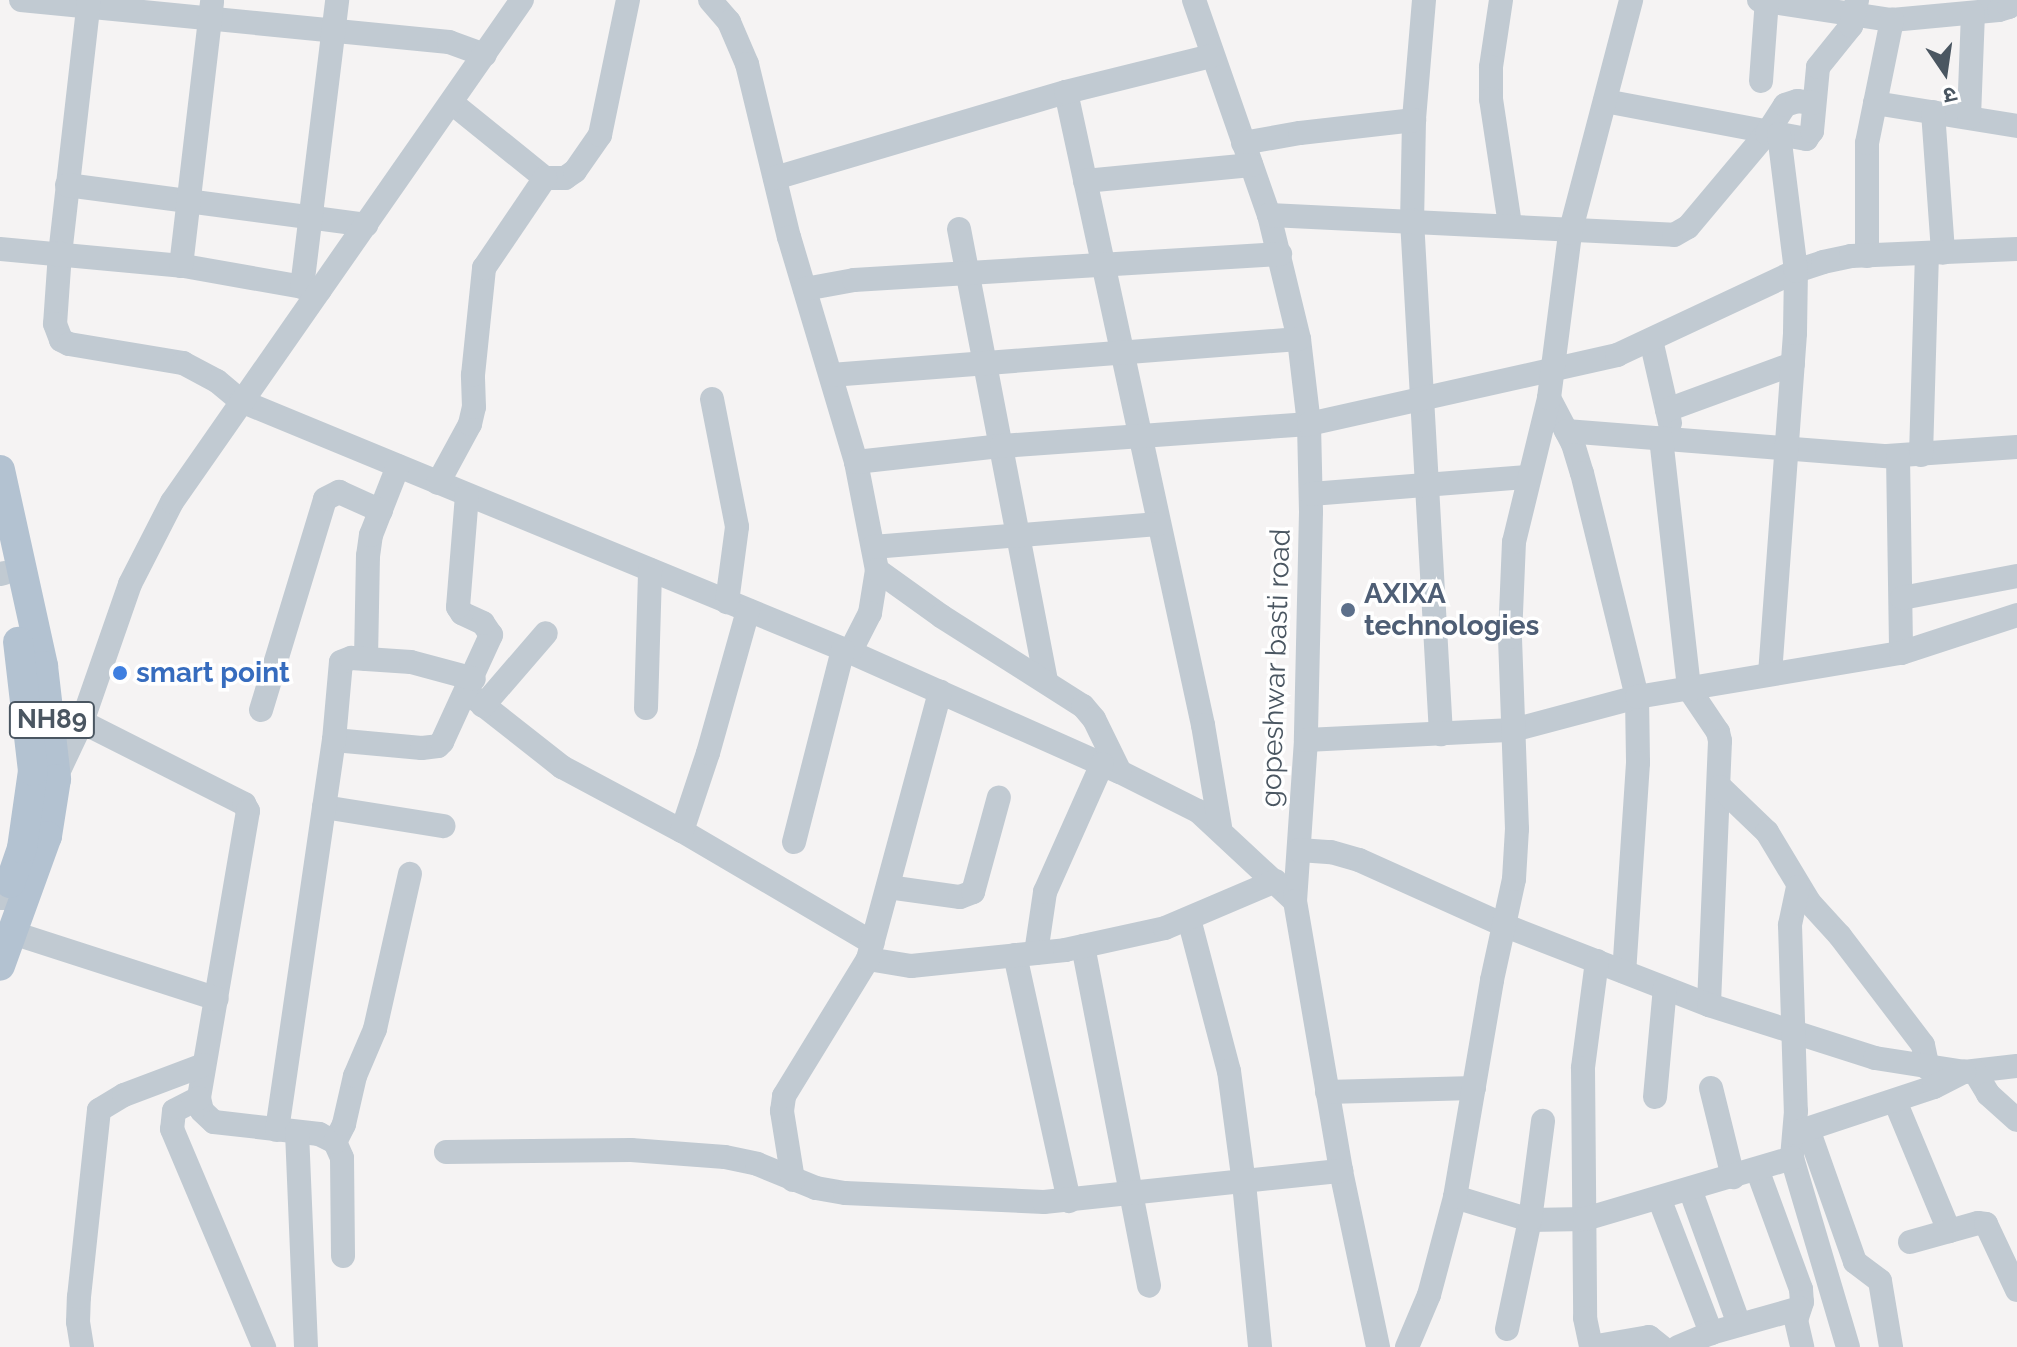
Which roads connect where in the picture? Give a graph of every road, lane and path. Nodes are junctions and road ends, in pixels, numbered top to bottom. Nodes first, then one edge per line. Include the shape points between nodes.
1 (21, 0) edge
2 (337, 0) edge
3 (522, 0) edge
4 (628, 0) edge
5 (710, 0) edge
6 (1194, 0) edge
7 (1424, 0) edge
8 (1501, 0) edge
9 (1631, 0) edge
10 (1764, 0) edge
11 (2014, 0) edge
12 (89, 3) edge
13 (212, 8) edge
14 (1856, 8) edge
15 (1973, 13) junction
16 (1892, 20) junction
17 (335, 32) junction
18 (485, 55) junction
19 (1212, 56) junction
20 (1761, 81) dead end
21 (1066, 92) junction
22 (1605, 101) junction
23 (452, 103) junction
24 (1814, 103) junction
25 (1875, 103) junction
26 (1933, 112) junction
27 (1969, 117) junction
28 (1414, 120) junction
29 (2017, 126) edge
30 (1773, 134) junction
31 (1247, 154) junction
32 (545, 178) junction
33 (775, 178) junction
34 (1085, 181) junction
35 (67, 185) junction
36 (188, 200) junction
37 (1269, 215) junction
38 (311, 218) junction
39 (1412, 220) junction
40 (366, 225) junction
41 (1510, 225) junction
42 (959, 229) dead end
43 (1570, 233) junction
44 (0, 249) edge
45 (2017, 249) edge
46 (60, 253) junction
47 (1935, 253) junction
48 (1280, 254) junction
49 (1867, 256) junction
50 (1102, 265) junction
51 (181, 266) junction
52 (1796, 271) junction
53 (968, 275) junction
54 (311, 289) junction
55 (805, 289) junction
56 (1299, 339) junction
57 (1651, 340) junction
58 (1122, 354) junction
59 (1793, 364) junction
60 (986, 365) junction
61 (1552, 371) junction
62 (831, 375) junction
63 (1549, 398) junction
64 (712, 399) dead end
65 (1425, 400) junction
66 (241, 401) junction
67 (1667, 410) junction
68 (1309, 424) junction
69 (1566, 431) junction
70 (1138, 436) junction
71 (1667, 439) junction
72 (1002, 446) junction
73 (1787, 447) junction
74 (2017, 447) edge
75 (1909, 456) junction
76 (856, 462) junction
77 (398, 466) junction
78 (0, 470) edge
79 (1529, 477) junction
80 (438, 483) junction
81 (1428, 483) junction
82 (1311, 494) junction
83 (467, 495) junction
84 (381, 511) junction
85 (1158, 524) junction
86 (1019, 536) junction
87 (875, 559) junction
88 (1, 569) edge
89 (650, 570) junction
90 (2017, 576) edge
91 (1902, 598) junction
92 (738, 607) junction
93 (2017, 615) edge
94 (546, 633) dead end
95 (846, 651) junction
96 (1901, 653) junction
97 (366, 659) junction
98 (1770, 674) junction
99 (1046, 681) junction
100 (1689, 689) junction
101 (940, 692) junction
102 (475, 693) junction
103 (1637, 697) junction
104 (646, 708) dead end
105 (261, 710) dead end
106 (82, 722) junction
107 (1513, 730) junction
108 (1441, 734) junction
109 (334, 740) junction
110 (1306, 740) junction
111 (1111, 768) junction
112 (56, 779) junction
113 (1720, 787) junction
114 (999, 797) dead end
115 (30, 804) junction
116 (324, 807) junction
117 (443, 826) dead end
118 (1220, 827) junction
119 (682, 831) junction
120 (794, 842) dead end
121 (1299, 850) junction
122 (410, 874) dead end
123 (1275, 881) junction
124 (888, 887) junction
125 (1798, 887) junction
126 (1295, 901) junction
127 (4, 910) edge
128 (1189, 919) junction
129 (1506, 926) junction
130 (1083, 946) junction
131 (871, 951) junction
132 (1026, 954) junction
133 (1597, 961) junction
134 (0, 966) edge
135 (1624, 972) junction
136 (1665, 988) junction
137 (217, 999) junction
138 (1709, 1005) junction
139 (1793, 1032) junction
140 (204, 1065) junction
141 (2017, 1066) edge
142 (1928, 1068) junction
143 (1970, 1072) junction
144 (1474, 1088) junction
145 (1711, 1088) dead end
146 (1327, 1092) junction
147 (1655, 1097) dead end
148 (199, 1098) junction
149 (1895, 1101) junction
150 (2017, 1120) edge
151 (1543, 1121) dead end
152 (287, 1131) junction
153 (1801, 1131) junction
154 (335, 1142) junction
155 (446, 1152) dead end
156 (1792, 1158) junction
157 (1757, 1169) junction
158 (1341, 1171) junction
159 (1733, 1177) junction
160 (793, 1180) junction
161 (1244, 1183) junction
162 (1690, 1189) junction
163 (1132, 1195) junction
164 (1455, 1197) junction
165 (1659, 1198) junction
166 (1069, 1201) junction
167 (1585, 1219) junction
168 (1530, 1220) junction
169 (1949, 1231) junction
170 (1910, 1242) dead end
171 (343, 1256) dead end
172 (1149, 1286) dead end
173 (2017, 1290) edge
174 (1800, 1308) junction
175 (1739, 1324) junction
176 (1507, 1329) dead end
177 (1711, 1333) junction
178 (82, 1347) edge
179 (264, 1347) edge
180 (306, 1347) edge
181 (1260, 1347) edge
182 (1378, 1347) edge
183 (1407, 1347) edge
184 (1662, 1347) edge
185 (1678, 1347) edge
186 (1802, 1347) edge
187 (1848, 1347) edge
188 (1891, 1347) edge

1 - 12 street
2 - 17 street
3 - 18 street
4 - 32 street via 600,135 575,171 565,178
5 - 33 street via 739,40
6 - 19 street, gopeshwar basti road
7 - 28 street
8 - 41 street via 1491,99
9 - 22 street
10 - 14 street
10 - 20 street
11 - 15 street via 2009,7
12 - 13 street
12 - 35 street
13 - 17 street
13 - 36 street
14 - 16 street
14 - 24 street via 1818,67
15 - 16 street
15 - 27 street
16 - 25 street
17 - 18 street via 449,42
17 - 38 street
18 - 23 street
19 - 21 street
19 - 31 street, gopeshwar basti road
21 - 33 street
21 - 34 street
22 - 30 street
22 - 43 street
23 - 32 street
23 - 40 street
24 - 30 street via 1785,105
24 - 30 street via 1811,136
25 - 26 street
25 - 49 street via 1865,169
26 - 27 street
26 - 47 street
27 - 29 street
28 - 31 street via 1300,133
28 - 39 street
30 - 43 street via 1682,232
30 - 52 street
31 - 34 street
31 - 37 street, gopeshwar basti road
32 - 80 street via 484,268 474,407
33 - 55 street
34 - 50 street
35 - 36 street
35 - 46 street
36 - 38 street
36 - 51 street
37 - 39 street
37 - 48 street, gopeshwar basti road
38 - 40 street
38 - 54 street
39 - 41 street
39 - 65 street
40 - 54 street
41 - 43 street
42 - 53 street
43 - 61 street
44 - 46 street
45 - 47 street
46 - 51 street
46 - 66 street via 55,324 61,340 183,363
47 - 49 street
47 - 75 street
48 - 50 street
48 - 56 street, gopeshwar basti road
49 - 52 street
50 - 53 street
50 - 58 street
51 - 54 street
52 - 57 street
52 - 59 street
53 - 55 street via 854,280
53 - 60 street
54 - 66 street
55 - 62 street
56 - 58 street
56 - 68 street, gopeshwar basti road
57 - 61 street via 1617,355
57 - 67 street
58 - 60 street
58 - 70 street
59 - 67 street
59 - 73 street
60 - 62 street
60 - 72 street
61 - 63 street
61 - 65 street
62 - 76 street
63 - 69 street
63 - 79 street
64 - 92 street via 736,510
65 - 68 street
65 - 81 street
66 - 77 street
66 - 106 street via 149,543 99,664
67 - 71 street
68 - 70 street
68 - 82 street, gopeshwar basti road
69 - 71 street
69 - 103 street via 1582,473
70 - 72 street
70 - 85 street
71 - 73 street
71 - 100 street
72 - 76 street
72 - 86 street
73 - 75 street
73 - 98 street
74 - 75 street
75 - 91 street
76 - 87 street
77 - 80 street
77 - 84 street
78 - 112 main road, NH89 via 51,710
79 - 81 street
79 - 107 street via 1510,585
80 - 83 street
81 - 82 street
81 - 108 street
82 - 110 street, gopeshwar basti road
83 - 89 street
83 - 102 street via 458,607 491,635
84 - 97 street via 368,556
84 - 105 street via 339,492 325,499
85 - 86 street
85 - 118 street
86 - 87 street
86 - 99 street
87 - 95 street via 870,613
87 - 99 street via 941,616
88 - 115 main road, NH89 via 27,697
89 - 92 street
89 - 104 street
90 - 91 street
91 - 96 street
92 - 95 street
92 - 119 street via 708,753
93 - 96 street
94 - 102 street
95 - 101 street
95 - 120 street
96 - 98 street
97 - 102 street via 422,664
97 - 109 street via 341,662
98 - 100 street
99 - 111 street via 1094,719
100 - 103 street
100 - 113 street via 1718,732
101 - 111 street
101 - 124 street
102 - 109 street via 438,746
102 - 119 street via 562,767
103 - 107 street
103 - 135 street via 1638,763
106 - 112 street
106 - 137 street via 244,804 248,811
107 - 108 street
107 - 129 street via 1517,829
108 - 110 street
109 - 116 street
110 - 121 street, gopeshwar basti road
111 - 118 street via 1185,803
111 - 132 street via 1045,892
112 - 115 street
112 - 127 main road, NH89 via 47,836
113 - 125 street via 1767,832
113 - 138 street
114 - 124 street via 973,892 960,897
115 - 127 main road, NH89
116 - 117 street
116 - 152 street
118 - 123 street
119 - 131 street
121 - 126 street, gopeshwar basti road
121 - 129 street via 1359,860
122 - 154 street via 375,1029
123 - 126 street
123 - 128 street
124 - 131 street
125 - 139 street via 1790,925
125 - 142 street via 1923,1045
126 - 146 street, gopeshwar basti road
127 - 134 main road, NH89
127 - 137 street
128 - 130 street
128 - 161 street via 1223,1040
129 - 133 street
129 - 144 street
130 - 132 street
130 - 163 street
131 - 132 street via 898,967
131 - 160 street via 784,1096
132 - 166 street
133 - 135 street
133 - 167 street via 1584,1046
135 - 136 street
136 - 138 street
136 - 147 street
137 - 140 street
138 - 139 street
139 - 142 street
139 - 153 street
140 - 148 street
140 - 178 street via 99,1110 79,1297
141 - 143 street
142 - 143 street
143 - 149 street
143 - 150 street
144 - 146 street
144 - 164 street
145 - 159 street
146 - 158 street, gopeshwar basti road
148 - 152 street via 202,1111 214,1122
148 - 179 street via 174,1111 172,1129
149 - 153 street
149 - 169 street
151 - 168 street
152 - 154 street via 319,1134
152 - 180 street
153 - 156 street
153 - 188 street via 1855,1262 1880,1281
154 - 171 street via 342,1158
155 - 160 street via 631,1150 725,1157
156 - 157 street
156 - 187 street
157 - 159 street
157 - 174 street via 1801,1289
158 - 161 street
158 - 182 street, gopeshwar basti road
159 - 162 street
160 - 166 street via 845,1193 910,1198
161 - 163 street
161 - 181 street
162 - 165 street
162 - 175 street
163 - 166 street
163 - 172 street
164 - 168 street
164 - 183 street via 1429,1295
165 - 167 street
165 - 177 street
167 - 168 street
167 - 184 street via 1583,1294 1591,1347 1649,1337
168 - 176 street
169 - 170 street
169 - 173 street via 1986,1224
174 - 175 street
174 - 186 street via 1796,1320
175 - 177 street
177 - 185 street

